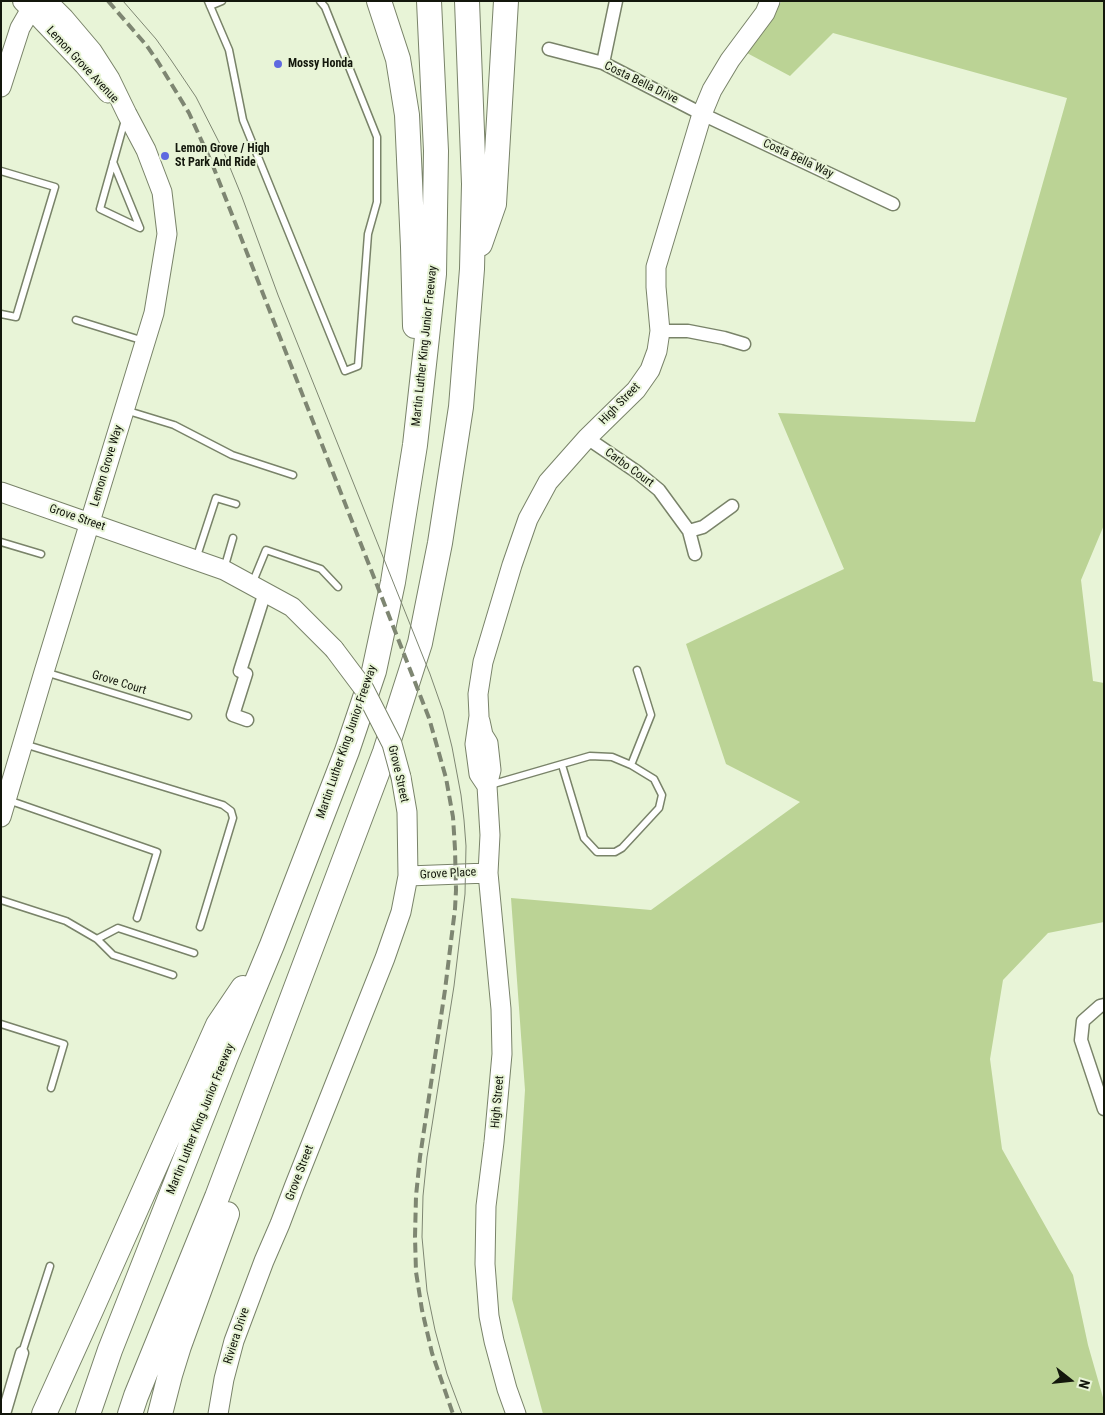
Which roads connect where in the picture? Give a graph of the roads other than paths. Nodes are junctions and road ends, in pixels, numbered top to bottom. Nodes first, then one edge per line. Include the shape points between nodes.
1 (222, 1) edge
2 (320, 1) edge
3 (379, 1) edge
4 (429, 1) edge
5 (467, 1) edge
6 (506, 1) edge
7 (616, 1) edge
8 (770, 1) edge
9 (34, 3) edge
10 (209, 4) edge
11 (549, 49) dead end
12 (5, 56) edge
13 (603, 63) junction
14 (1, 87) edge
15 (127, 114) junction
16 (702, 114) junction
17 (113, 162) junction
18 (1, 172) edge
19 (893, 204) dead end
20 (472, 269) junction
21 (1, 314) edge
22 (76, 320) dead end
23 (660, 331) junction
24 (145, 341) junction
25 (744, 344) dead end
26 (124, 410) junction
27 (418, 413) junction
28 (587, 438) junction
29 (293, 475) dead end
30 (1, 492) edge
31 (236, 504) dead end
32 (732, 506) dead end
33 (89, 522) junction
34 (689, 531) junction
35 (233, 538) dead end
36 (1, 542) edge
37 (41, 554) dead end
38 (695, 554) dead end
39 (195, 560) junction
40 (224, 570) junction
41 (338, 587) dead end
42 (258, 588) junction
43 (637, 670) dead end
44 (44, 672) junction
45 (188, 716) dead end
46 (247, 720) dead end
47 (23, 743) junction
48 (562, 765) junction
49 (631, 765) junction
50 (487, 786) junction
51 (4, 799) edge
52 (1, 817) edge
53 (488, 873) junction
54 (408, 876) junction
55 (1, 900) edge
56 (137, 918) dead end
57 (200, 927) dead end
58 (97, 938) junction
59 (272, 945) junction
60 (194, 952) dead end
61 (173, 975) dead end
62 (1104, 1005) edge
63 (1, 1024) edge
64 (51, 1088) dead end
65 (1104, 1109) edge
66 (240, 1137) junction
67 (264, 1261) joint
68 (50, 1266) dead end
69 (22, 1353) joint
70 (4, 1414) edge
71 (44, 1414) edge
72 (88, 1414) edge
73 (130, 1414) edge
74 (160, 1414) edge
75 (218, 1414) edge
76 (516, 1414) edge

1 - 10 lane
2 - 10 lane via 377,137 377,202 368,234 358,366 345,371 244,120 229,50
3 - 27 highway via 398,59 407,115
4 - 27 highway, Martin Luther King Junior Freeway via 436,150 434,274
5 - 20 highway via 474,184
6 - 20 highway via 494,204
7 - 13 street
8 - 16 main road, High Street via 730,60
9 - 12 main road
9 - 15 main road, Lemon Grove Avenue
11 - 13 street, Costa Bella Drive
12 - 14 main road
13 - 16 street, Costa Bella Drive
15 - 17 lane
15 - 24 main road, Lemon Grove Way via 146,150 162,192 166,234 154,313
16 - 19 street, Costa Bella Way
16 - 23 main road, High Street via 656,267
17 - 17 lane via 100,209 140,228 117,170
18 - 21 lane via 55,187 16,317
20 - 66 highway via 460,407 440,543 420,643 385,752
22 - 24 lane
23 - 25 street via 688,331
23 - 28 main road, High Street via 657,351 646,377
24 - 26 main road, Lemon Grove Way
26 - 29 lane via 174,425 232,455
26 - 33 main road, Lemon Grove Way
27 - 59 highway, Martin Luther King Junior Freeway via 393,582 374,671 347,751
28 - 34 street, Carbo Court via 659,490
28 - 50 main road, High Street via 548,482 528,519 483,662 475,744 479,774
30 - 33 main road, Grove Street
31 - 39 lane via 216,498
32 - 34 street via 703,527
33 - 39 main road, Grove Street
33 - 44 main road, Lemon Grove Way
34 - 38 street, Carbo Court
35 - 40 lane
36 - 37 lane
39 - 40 main road, Grove Street
40 - 42 main road, Grove Street
41 - 42 lane via 321,569 266,550
42 - 46 street via 240,671 246,674 233,716
42 - 54 main road, Grove Street, bridge via 292,607 334,649 364,689 392,744 401,777 407,812
43 - 49 lane via 651,715
44 - 45 lane, Grove Court
44 - 47 main road, Lemon Grove Way
47 - 51 main road, Lemon Grove Way
47 - 57 lane via 223,805 231,811 233,818
48 - 49 lane via 590,756 612,757
48 - 49 lane via 584,838 597,852 615,852 622,848 659,808 662,795 654,779
48 - 50 lane
50 - 53 main road, High Street
51 - 52 main road, Lemon Grove Way
51 - 56 lane via 157,852
53 - 54 main road, Grove Place
53 - 76 main road, High Street via 502,1054 486,1206 485,1264 494,1341
54 - 67 main road, Grove Street via 401,912 385,958
55 - 58 lane via 66,921
58 - 60 lane via 118,928
58 - 61 lane via 113,955
59 - 71 highway via 218,1025
59 - 72 highway, Martin Luther King Junior Freeway via 110,1350
62 - 65 street via 1083,1021 1081,1040
63 - 64 lane via 64,1044
66 - 73 highway
66 - 74 highway via 229,1206 179,1346
67 - 75 main road, Riviera Drive via 234,1341
68 - 69 lane
69 - 70 street

